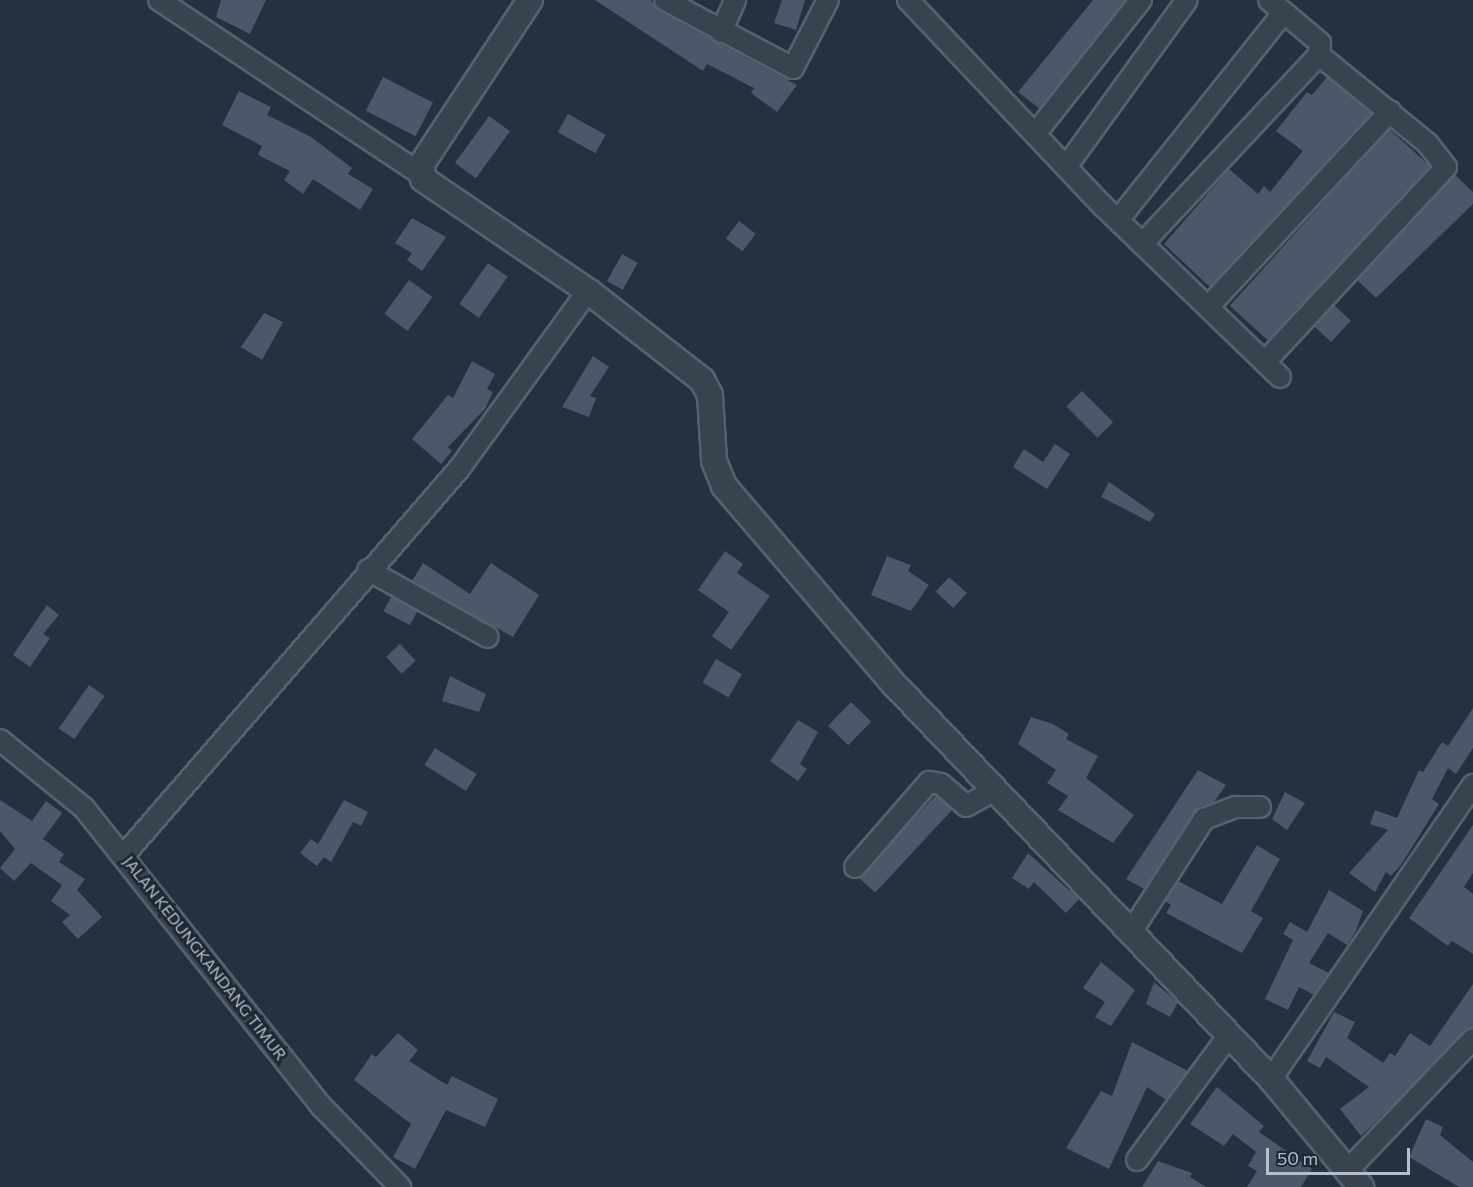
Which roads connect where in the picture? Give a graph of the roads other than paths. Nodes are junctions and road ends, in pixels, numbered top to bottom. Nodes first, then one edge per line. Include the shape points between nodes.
1 (159, 0) edge
2 (530, 0) edge
3 (665, 0) edge
4 (735, 0) edge
5 (828, 0) edge
6 (908, 0) edge
7 (1141, 0) edge
8 (1187, 0) edge
9 (1269, 0) edge
10 (1281, 16) junction
11 (721, 32) junction
12 (1320, 55) junction
13 (1390, 111) junction
14 (1035, 134) junction
15 (1066, 167) junction
16 (421, 174) junction
17 (1118, 220) junction
18 (1142, 244) junction
19 (588, 291) junction
20 (1209, 306) junction
21 (1266, 362) junction
22 (1280, 377) dead end
23 (368, 570) junction
24 (489, 637) dead end
25 (0, 740) edge
26 (1473, 785) edge
27 (994, 790) junction
28 (1260, 807) dead end
29 (125, 854) junction
30 (855, 867) dead end
31 (1131, 932) junction
32 (1229, 1035) junction
33 (1473, 1039) edge
34 (1270, 1079) junction
35 (1137, 1160) dead end
36 (1354, 1179) edge
37 (400, 1187) edge

1 - 16 street
2 - 16 street via 422,164
3 - 11 street
4 - 11 street
5 - 11 street via 796,68
6 - 14 street
7 - 14 street
8 - 15 street
9 - 10 street
10 - 12 street via 1320,43
10 - 17 street
12 - 13 street
12 - 18 street
13 - 20 street
13 - 21 street via 1446,167
14 - 15 street
15 - 17 street
16 - 19 street via 430,187
17 - 18 street
18 - 20 street
19 - 23 street via 459,469
19 - 27 street via 702,380 710,395 714,460 724,486 891,681
20 - 21 street
21 - 22 street
23 - 24 street
23 - 29 street
25 - 29 street, JALAN KEDUNGKANDANG TIMUR via 84,808
26 - 34 street
27 - 30 street via 966,806 941,784 929,782
27 - 31 street
28 - 31 street via 1236,807 1204,819
29 - 37 street, JALAN KEDUNGKANDANG TIMUR via 322,1107
31 - 32 street
32 - 34 street
32 - 35 street
33 - 36 street
34 - 36 street

